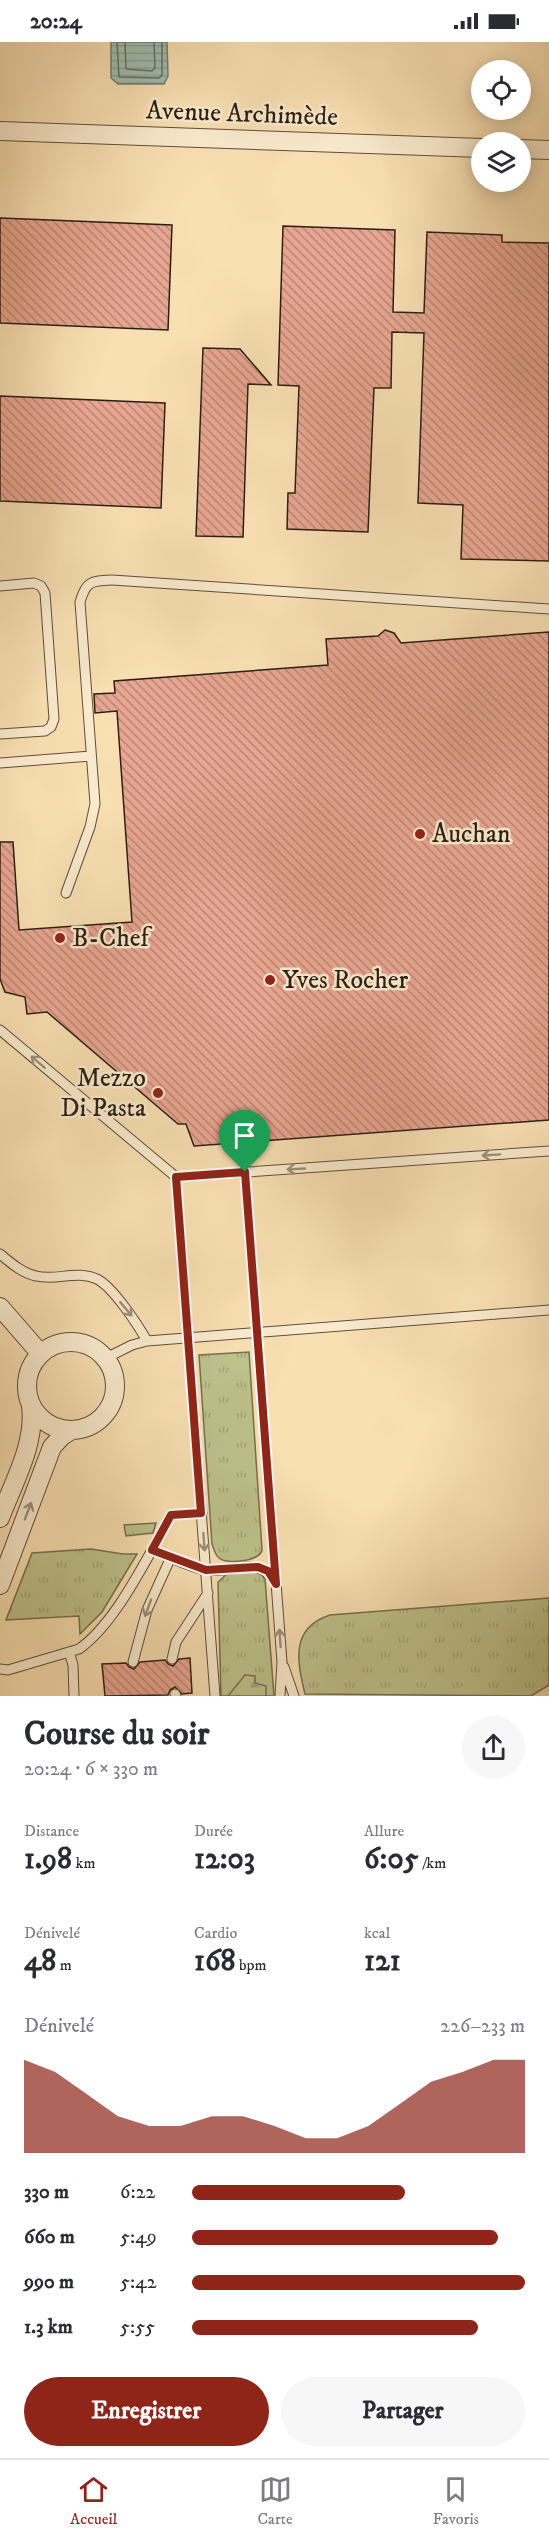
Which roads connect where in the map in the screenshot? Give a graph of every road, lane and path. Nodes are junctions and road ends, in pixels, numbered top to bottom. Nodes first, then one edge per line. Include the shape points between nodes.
1 (0, 131) edge
2 (471, 148) edge
3 (531, 149) edge
4 (549, 150) edge
5 (0, 586) edge
6 (549, 609) edge
7 (0, 734) edge
8 (91, 756) junction
9 (0, 763) edge
10 (66, 893) dead end
11 (0, 1030) edge
12 (549, 1151) edge
13 (245, 1172) junction
14 (176, 1177) junction
15 (0, 1254) edge
16 (0, 1307) edge
17 (549, 1310) edge
18 (257, 1332) junction
19 (189, 1337) junction
20 (147, 1341) junction
21 (40, 1353) junction
22 (106, 1358) junction
23 (31, 1406) junction
24 (72, 1430) junction
25 (201, 1513) junction
26 (0, 1518) edge
27 (152, 1550) junction
28 (171, 1557) junction
29 (206, 1570) junction
30 (276, 1584) junction
31 (0, 1585) edge
32 (208, 1593) junction
33 (69, 1652) junction
34 (172, 1659) dead end
35 (133, 1662) dead end
36 (282, 1662) junction
37 (0, 1669) edge
38 (75, 1696) edge
39 (215, 1696) edge
40 (280, 1696) edge
41 (294, 1696) edge

1 - 2 street, Avenue Archimède
3 - 4 street
5 - 7 lane via 34,583 45,593 54,719 45,731
6 - 8 lane via 94,581 84,588 80,602
8 - 9 lane
8 - 10 lane via 93,816
14 -> 11 lane
12 -> 13 lane
13 - 14 lane
13 - 18 lane
14 - 19 lane
15 -> 20 lane via 37,1276 80,1275 100,1280 129,1312
16 - 21 street
17 - 18 lane
18 - 19 lane
18 - 30 lane
19 - 20 lane
19 - 25 lane
20 - 22 lane
21 - 22 street via 67,1341 82,1342
21 - 23 street via 27,1378
22 - 24 street via 115,1384 113,1398 98,1421
23 - 24 street via 48,1424
23 - 26 street via 30,1438
31 -> 24 street via 52,1447
25 - 27 lane via 171,1515
25 -> 29 lane
27 - 28 lane
27 - 33 lane via 98,1633
28 - 29 lane
28 -> 35 lane via 147,1610
29 - 30 lane via 258,1567 268,1571
29 - 32 lane
36 -> 30 lane
32 - 34 lane via 176,1642
32 - 39 lane
33 - 37 lane
33 - 38 lane
36 - 40 lane
36 - 41 lane

